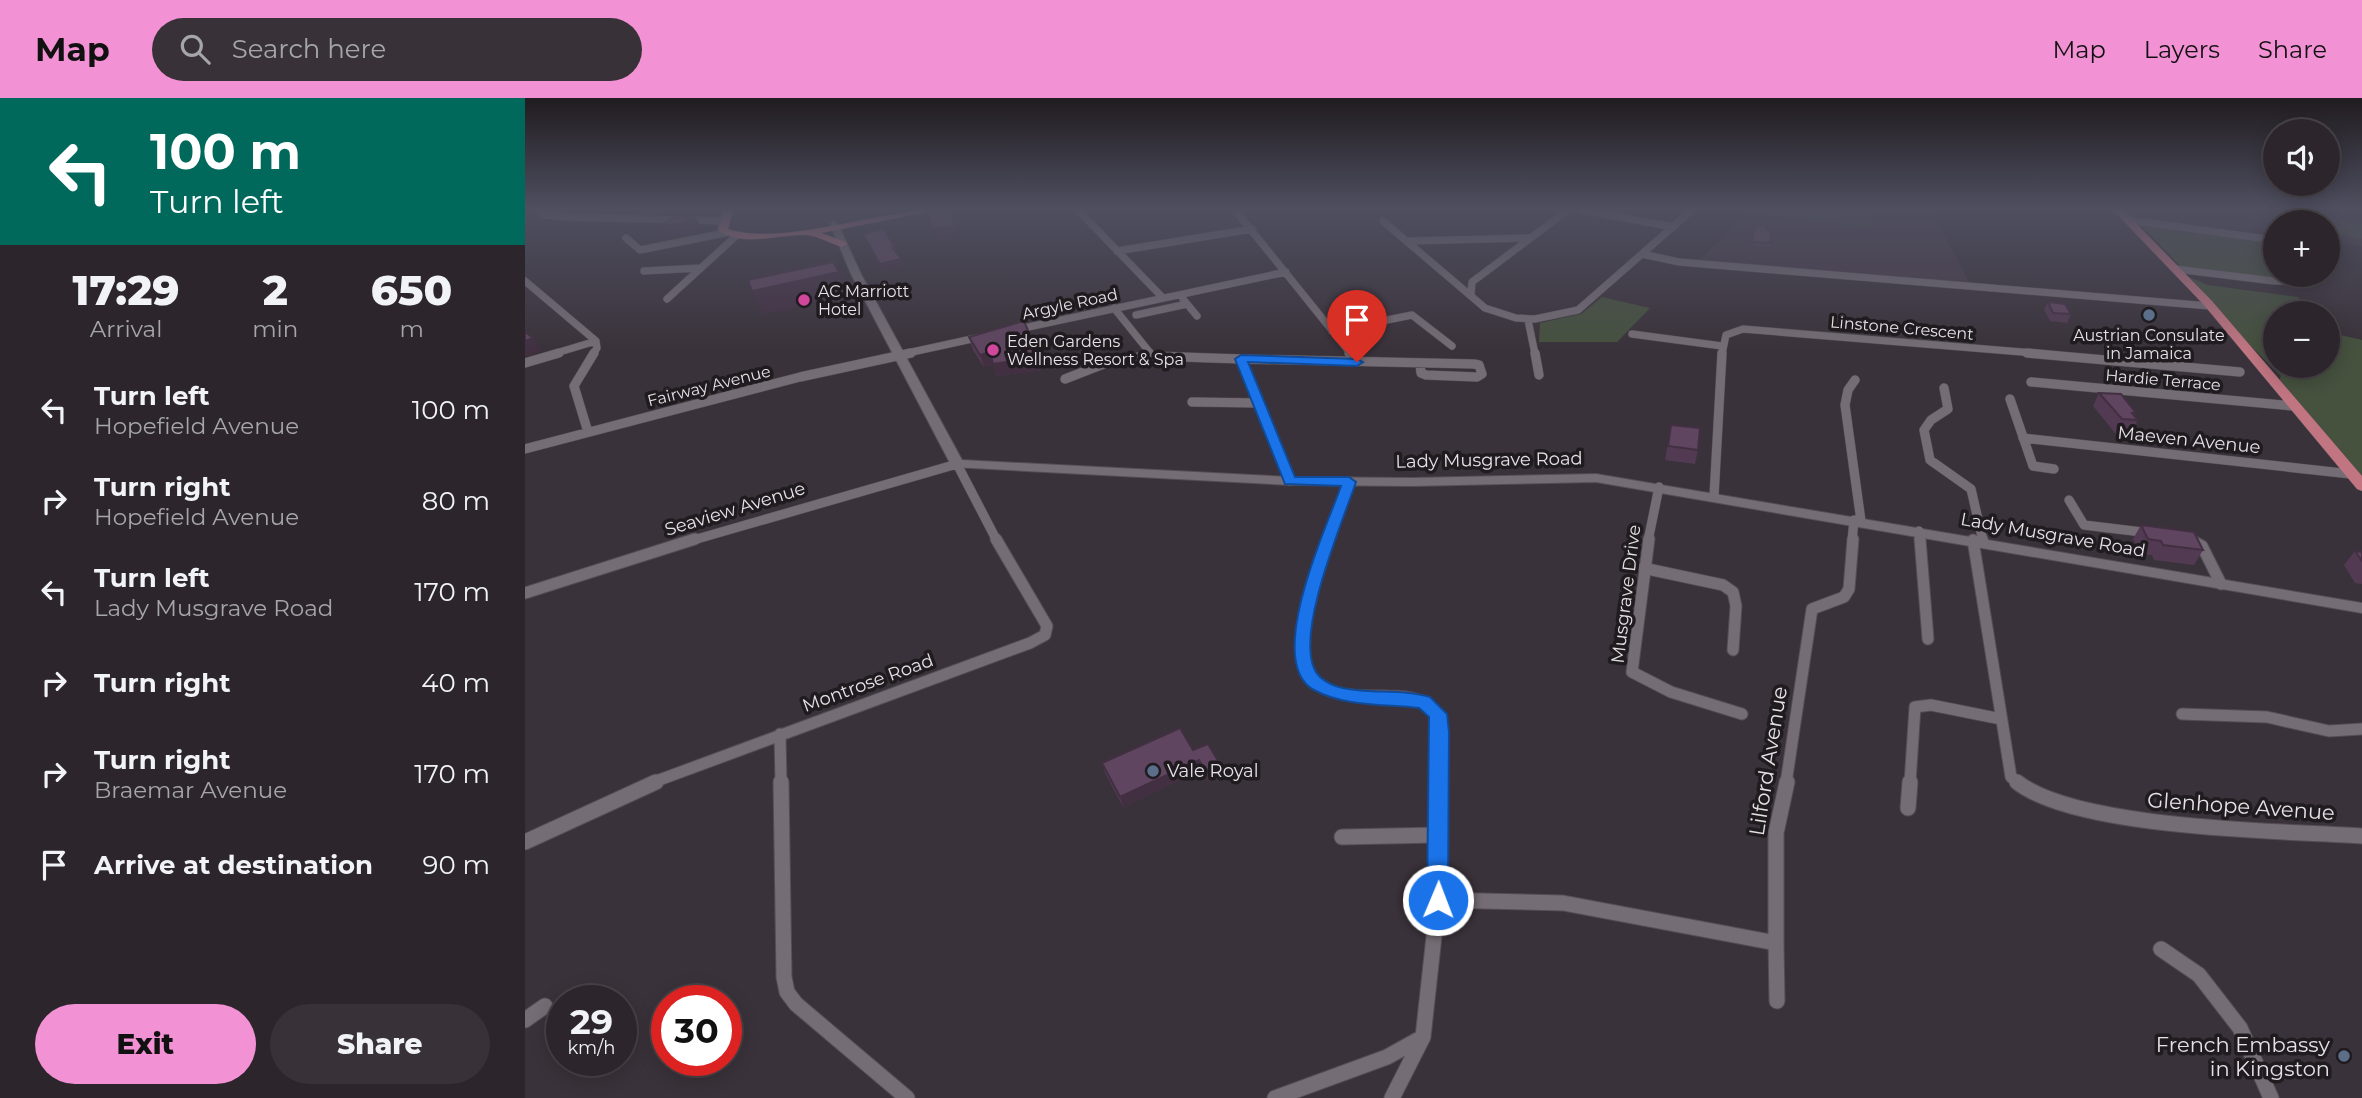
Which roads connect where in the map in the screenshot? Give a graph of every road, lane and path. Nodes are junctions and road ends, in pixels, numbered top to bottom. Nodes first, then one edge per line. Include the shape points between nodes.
1 (707, 257) edge
2 (850, 257) edge
3 (1123, 257) edge
4 (1274, 257) edge
5 (1425, 257) edge
6 (1506, 257) edge
7 (1639, 257) edge
8 (1656, 257) edge
9 (2164, 257) edge
10 (700, 268) junction
11 (2176, 269) junction
12 (644, 271) dead end
13 (1286, 272) junction
14 (2263, 280) edge
15 (525, 281) edge
16 (1179, 294) junction
17 (1471, 294) junction
18 (1163, 298) junction
19 (667, 299) dead end
20 (1187, 304) junction
21 (2210, 306) junction
22 (1114, 308) junction
23 (1136, 314) dead end
24 (1198, 316) dead end
25 (1528, 320) junction
26 (1007, 331) edge
27 (1332, 331) junction
28 (994, 334) edge
29 (1632, 334) dead end
30 (596, 341) junction
31 (1452, 346) dead end
32 (1722, 346) junction
33 (901, 354) junction
34 (1150, 355) junction
35 (1241, 359) junction
36 (1357, 362) junction
37 (525, 363) edge
38 (1420, 364) junction
39 (2240, 372) dead end
40 (1539, 375) dead end
41 (1065, 379) dead end
42 (1855, 380) dead end
43 (2031, 382) dead end
44 (1944, 387) dead end
45 (2010, 399) dead end
46 (1192, 402) dead end
47 (1259, 403) junction
48 (2293, 406) junction
49 (588, 432) junction
50 (2023, 438) junction
51 (525, 449) edge
52 (957, 464) junction
53 (2054, 469) dead end
54 (2351, 474) junction
55 (1290, 481) junction
56 (1349, 482) junction
57 (2362, 486) edge
58 (1659, 488) junction
59 (1714, 496) junction
60 (2069, 500) dead end
61 (1857, 520) junction
62 (1919, 531) junction
63 (2159, 534) edge
64 (2172, 536) edge
65 (1978, 541) junction
66 (1643, 568) junction
67 (2221, 584) junction
68 (525, 593) edge
69 (2362, 608) edge
70 (1928, 639) dead end
71 (1733, 650) dead end
72 (1742, 714) dead end
73 (2182, 714) dead end
74 (2001, 719) junction
75 (2362, 729) edge
76 (780, 734) junction
77 (1908, 808) dead end
78 (1439, 835) junction
79 (2362, 836) edge
80 (1342, 837) dead end
81 (525, 842) edge
82 (1438, 900) junction
83 (1776, 943) junction
84 (2161, 948) dead end
85 (1777, 1001) dead end
86 (545, 1006) dead end
87 (525, 1020) edge
88 (1423, 1037) junction
89 (907, 1098) edge
90 (1275, 1098) edge
91 (1392, 1098) edge
92 (2271, 1098) edge

1 - 10 street
2 - 33 main road
3 - 18 street
4 - 13 street
5 - 17 street
6 - 17 street via 1472,282
7 - 25 street via 1584,306 1553,318
8 - 21 street
9 - 11 main road
10 - 12 street
10 - 19 street
11 - 14 street
11 - 21 main road
13 - 16 street, Argyle Road
13 - 27 street
15 - 30 street
16 - 18 street, Argyle Road
16 - 20 street
17 - 25 street via 1485,308
18 - 22 street, Argyle Road
20 - 23 street
20 - 24 street
21 - 48 main road
22 - 26 street, Argyle Road
22 - 34 street
25 - 40 street
27 - 31 street via 1412,315
27 - 36 street
28 - 33 street
29 - 32 street
30 - 37 street
30 - 49 street via 597,348 573,386
32 - 39 street, Linstone Crescent via 1726,334 1743,330
32 - 59 street
33 - 49 street, Fairway Avenue
33 - 52 main road
34 - 35 street
34 - 41 street via 1106,363
35 - 36 street
35 - 47 street
36 - 38 street
38 - 38 street via 1479,365 1482,374 1426,375
42 - 61 street via 1845,405
43 - 48 street, Hardie Terrace
44 - 65 street via 1948,409 1924,430 1930,460 1971,489
45 - 50 street
46 - 47 street
47 - 55 street
48 - 54 main road
49 - 51 street, Fairway Avenue
50 - 53 street via 2033,466
50 - 54 street, Maeven Avenue
52 - 55 main road, Lady Musgrave Road
52 - 68 street, Seaview Avenue via 797,507
52 - 76 street, Montrose Road via 1047,626 1045,635
54 - 57 main road
55 - 56 main road, Lady Musgrave Road
56 - 58 main road, Lady Musgrave Road via 1557,477
56 - 78 street via 1304,614 1302,657 1307,674 1338,694 1424,702 1438,714
58 - 59 main road, Lady Musgrave Road
58 - 66 street, Musgrave Drive
59 - 61 main road, Lady Musgrave Road
60 - 63 street via 2084,525
61 - 62 main road, Lady Musgrave Road
61 - 83 street, Lilford Avenue via 1849,589 1843,597 1812,609 1793,750 1776,833
62 - 65 main road, Lady Musgrave Road
62 - 70 street
64 - 67 street via 2200,543
65 - 67 main road, Lady Musgrave Road
65 - 74 street
66 - 71 street via 1723,584 1733,592
66 - 72 street, Musgrave Drive via 1632,672 1660,688
67 - 69 main road, Lady Musgrave Road
73 - 75 street via 2267,717 2329,731
74 - 77 street via 1931,705 1915,707
74 - 79 street, Glenhope Avenue via 2011,777 2029,794 2117,817
76 - 81 street, Montrose Road via 641,787
76 - 89 street via 787,992
78 - 80 street
78 - 82 street
82 - 83 street via 1563,903
82 - 88 street
83 - 85 street
84 - 92 street via 2199,975 2240,1028
86 - 87 street
88 - 90 street via 1387,1057
88 - 91 street

